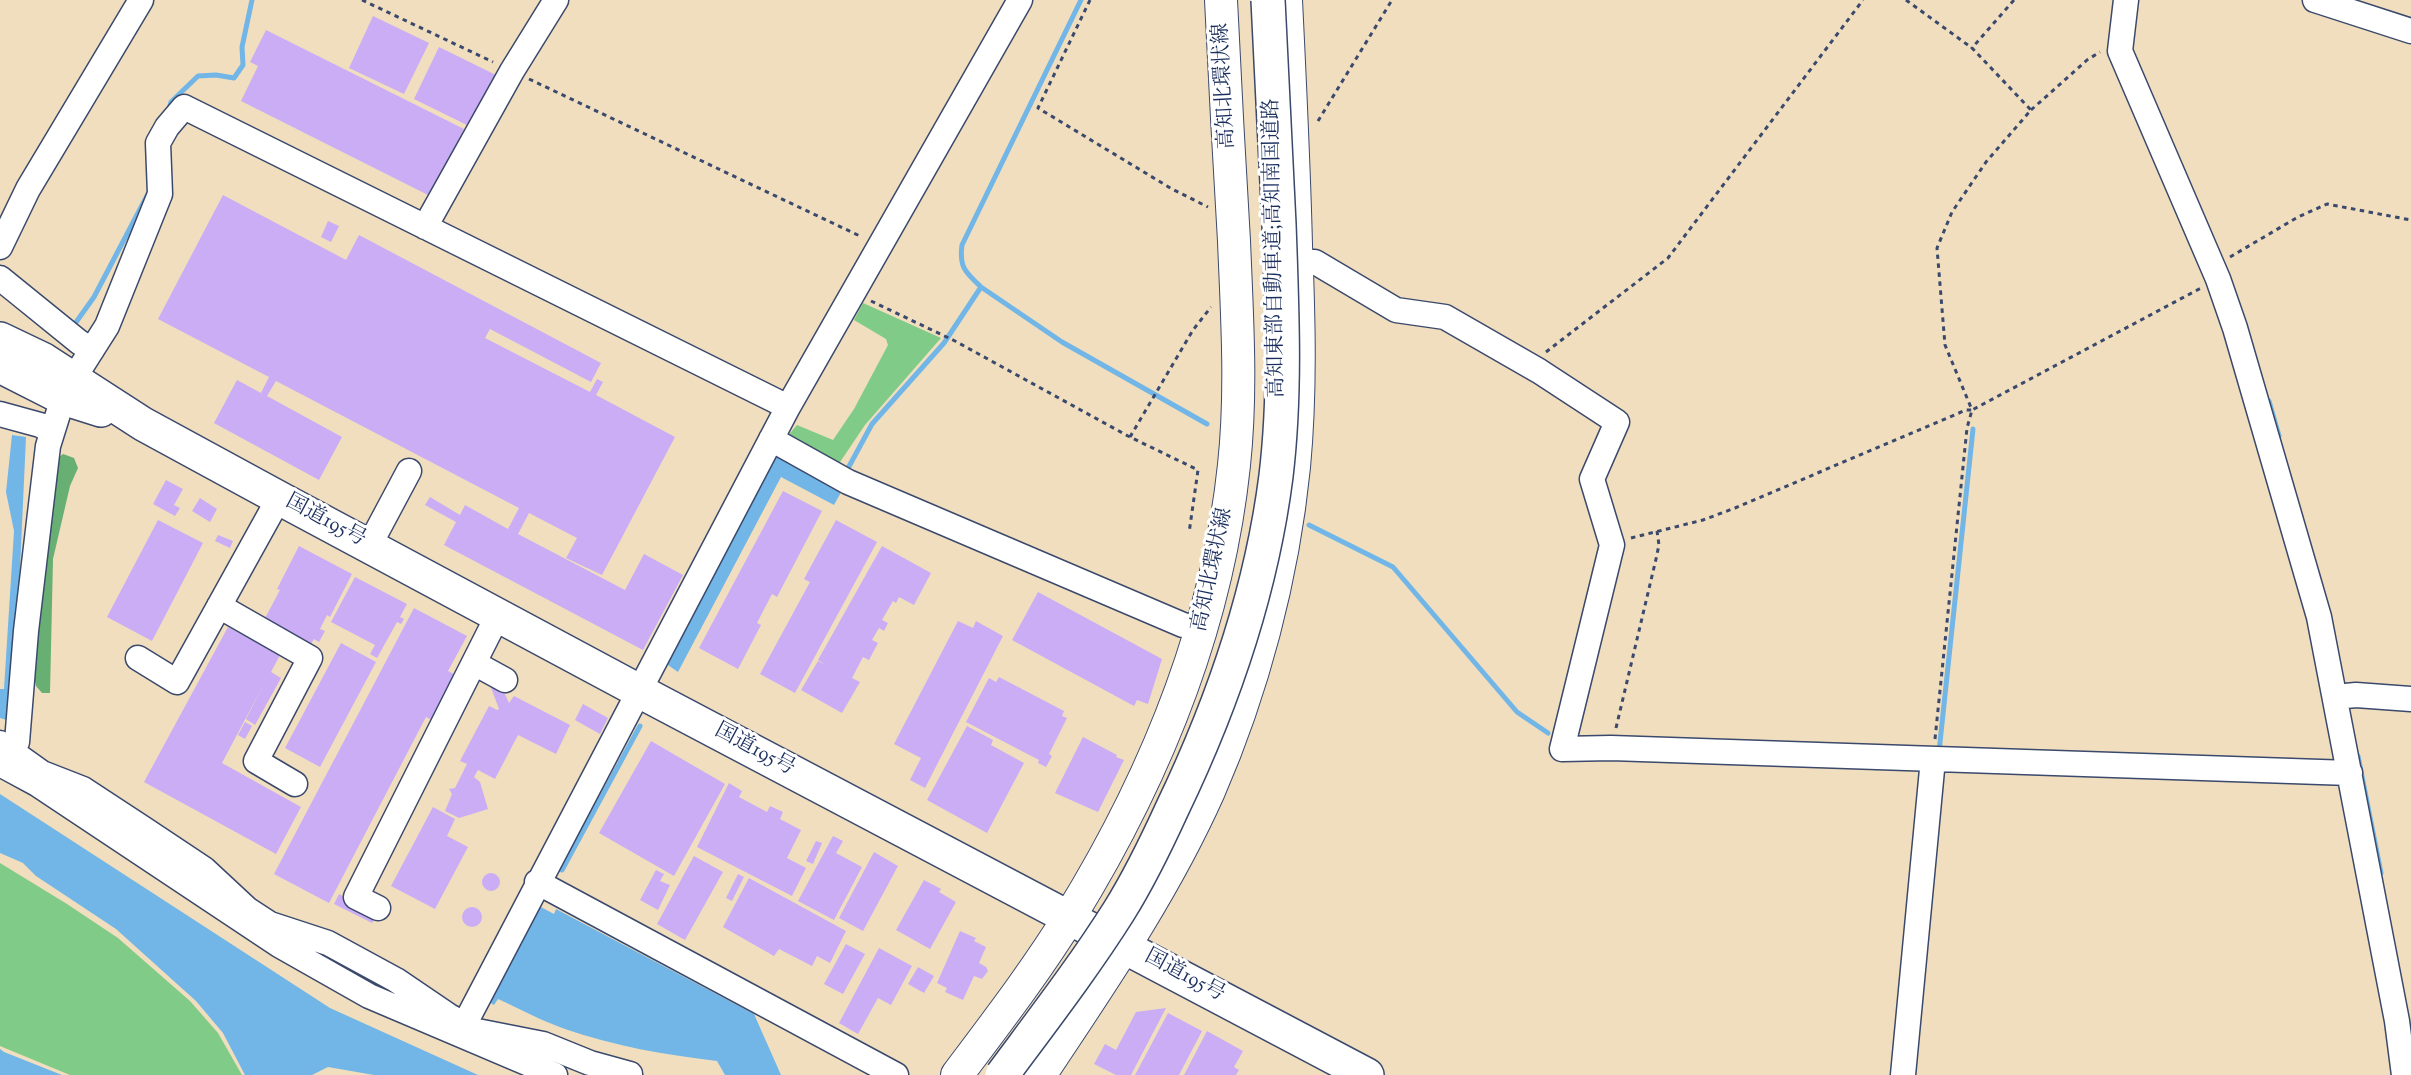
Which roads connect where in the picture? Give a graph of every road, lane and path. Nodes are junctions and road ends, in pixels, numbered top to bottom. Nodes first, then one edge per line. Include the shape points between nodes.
1 (141, 0) edge
2 (362, 0) edge
3 (556, 0) edge
4 (1020, 0) edge
5 (1090, 0) edge
6 (1221, 0) edge
7 (1268, 0) edge
8 (1286, 0) edge
9 (1392, 0) edge
10 (1863, 0) edge
11 (1906, 0) edge
12 (2014, 0) edge
13 (2126, 0) edge
14 (2314, 0) edge
15 (2411, 31) edge
16 (1972, 48) junction
17 (2120, 51) junction
18 (512, 71) junction
19 (2031, 110) junction
20 (1317, 123) dead end
21 (1213, 208) dead end
22 (2411, 220) edge
23 (425, 227) junction
24 (880, 245) junction
25 (0, 247) edge
26 (1297, 262) junction
27 (2221, 269) junction
28 (0, 278) edge
29 (853, 293) junction
30 (1237, 310) junction
31 (0, 339) edge
32 (92, 350) junction
33 (0, 366) edge
34 (1539, 372) junction
35 (69, 388) junction
36 (788, 407) junction
37 (1972, 410) junction
38 (0, 414) edge
39 (52, 431) junction
40 (1130, 437) junction
41 (771, 439) junction
42 (409, 471) dead end
43 (279, 498) junction
44 (1657, 531) junction
45 (1189, 533) dead end
46 (1610, 540) junction
47 (369, 546) junction
48 (219, 606) junction
49 (498, 615) junction
50 (1203, 628) junction
51 (138, 658) dead end
52 (474, 663) junction
53 (505, 680) dead end
54 (639, 691) junction
55 (2345, 696) junction
56 (2411, 699) edge
57 (1611, 748) junction
58 (4, 753) edge
59 (1933, 759) junction
60 (2349, 773) junction
61 (295, 784) dead end
62 (537, 882) junction
63 (378, 908) dead end
64 (1069, 917) junction
65 (1126, 947) junction
66 (461, 1029) junction
67 (630, 1074) edge
68 (555, 1075) edge
69 (896, 1075) edge
70 (957, 1075) edge
71 (1002, 1075) edge
72 (1040, 1075) edge
73 (1367, 1075) edge
74 (1903, 1075) edge
75 (2404, 1075) edge

1 - 25 street via 28,189
2 - 18 path
3 - 18 street
4 - 24 street
5 - 21 path via 1038,108 1172,189
6 - 30 main road, 高知北環状線
7 - 71 highway, 高知東部自動車道;高知南国道路, bridge via 1283,318 1281,403 1266,542 1249,612 1226,686 1196,761 1157,841 1120,909
8 - 26 main road
9 - 20 path
10 - 34 path via 1668,258 1546,351
11 - 16 path
12 - 16 path
13 - 17 street
14 - 15 street
16 - 19 path
17 - 19 path via 2106,48 2087,60
17 - 27 street
18 - 23 street
18 - 24 path
19 - 37 path via 1980,170 1952,212 1937,248 1945,345
22 - 27 path via 2327,204 2298,217
23 - 32 street via 184,106 158,143 160,194 107,326
23 - 36 street
24 - 29 street
26 - 34 street via 1315,262 1396,310 1445,317
26 - 65 main road via 1298,401 1294,467 1286,529 1262,636 1209,791
27 - 37 path
27 - 55 street via 2235,328
28 - 32 street
29 - 36 street
29 - 40 path via 955,341
30 - 40 path via 1210,307 1192,330
30 - 50 main road, 高知北環状線 via 1234,465 1227,518
31 - 35 highway, 国道195号 via 44,360
32 - 35 street
33 - 35 highway, 国道195号
34 - 46 street via 1617,422 1592,479
35 - 39 street
35 - 43 highway, 国道195号
36 - 41 street
37 - 44 path via 1735,508
37 - 59 path
38 - 39 street
39 - 58 street via 26,631 17,742
40 - 45 path via 1198,470
41 - 50 street via 842,478 1183,625
41 - 54 street
42 - 47 street
43 - 47 highway, 国道195号
43 - 48 street
44 - 46 path
44 - 57 path via 1659,545
46 - 57 street via 1612,545 1562,749
47 - 49 highway, 国道195号
48 - 51 street via 177,682
48 - 61 street via 310,658 256,761
49 - 52 street
49 - 54 highway, 国道195号
50 - 64 main road, 高知北環状線 via 1149,770
52 - 53 street
52 - 63 street via 356,897
54 - 62 street
54 - 64 highway, 国道195号
55 - 56 street
55 - 60 street
57 - 59 street
58 - 66 street via 251,920 338,948 396,980
59 - 60 street
59 - 74 street
60 - 75 street
62 - 66 street
62 - 69 street
64 - 65 highway, 国道195号
64 - 70 main road, 高知北環状線
65 - 72 main road
65 - 73 highway, 国道195号
66 - 67 street via 543,1044 590,1064
66 - 68 street

